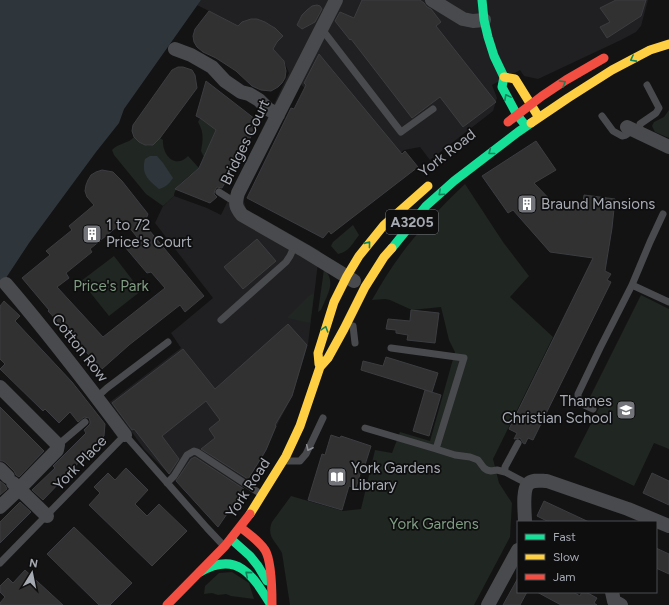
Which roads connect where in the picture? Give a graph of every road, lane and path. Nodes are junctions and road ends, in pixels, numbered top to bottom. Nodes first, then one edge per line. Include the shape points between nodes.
1 (336, 0) edge
2 (432, 0) edge
3 (482, 0) edge
4 (484, 20) junction
5 (321, 28) junction
6 (669, 44) edge
7 (175, 49) dead end
8 (611, 55) dead end
9 (504, 77) junction
10 (647, 85) dead end
11 (531, 105) junction
12 (432, 109) dead end
13 (278, 115) junction
14 (517, 115) junction
15 (602, 116) dead end
16 (539, 118) junction
17 (526, 126) junction
18 (501, 128) dead end
19 (633, 130) junction
20 (669, 147) edge
21 (433, 181) dead end
22 (219, 192) dead end
23 (236, 200) junction
24 (663, 214) dead end
25 (295, 245) junction
26 (375, 271) junction
27 (346, 276) junction
28 (6, 284) dead end
29 (632, 285) junction
30 (365, 287) junction
31 (669, 302) edge
32 (221, 320) dead end
33 (168, 342) dead end
34 (354, 343) dead end
35 (391, 348) dead end
36 (320, 367) junction
37 (0, 387) edge
38 (97, 397) junction
39 (593, 409) dead end
40 (323, 418) dead end
41 (85, 422) dead end
42 (365, 428) dead end
43 (125, 435) junction
44 (518, 443) dead end
45 (58, 448) junction
46 (436, 449) junction
47 (283, 461) junction
48 (505, 472) junction
49 (10, 480) edge
50 (534, 482) junction
51 (167, 483) junction
52 (261, 494) junction
53 (0, 507) edge
54 (47, 516) junction
55 (525, 521) edge
56 (657, 521) edge
57 (657, 521) edge
58 (669, 526) edge
59 (240, 527) junction
60 (228, 543) junction
61 (517, 552) edge
62 (0, 563) edge
63 (200, 572) junction
64 (270, 587) junction
65 (612, 593) edge
66 (167, 605) edge
67 (271, 605) edge
68 (488, 605) edge
69 (621, 605) edge

1 - 5 street, Bridges Court
2 - 4 street via 463,19
3 - 4 main road
4 - 9 main road via 494,56
5 - 12 lane via 401,132
5 - 13 street, Bridges Court
6 -> 16 main road, York Road / A3205 via 650,50 612,70
7 - 13 street via 212,67 225,81 259,100
11 -> 8 main road via 560,84
9 - 11 main road via 515,80
14 -> 9 main road via 502,87
10 - 19 lane via 659,108
11 - 14 main road
11 - 16 main road
13 - 23 street, Bridges Court
14 - 17 main road
14 - 18 main road
15 - 19 lane via 613,131 622,136
16 - 17 main road, York Road / A3205
17 -> 26 main road, York Road / A3205 via 454,181 426,206
19 - 20 street
27 -> 21 main road, York Road / A3205 via 384,225
22 - 23 lane
23 - 25 street, Bridges Court via 236,208 242,215
24 - 29 lane
25 - 27 street, Bridges Court
25 - 32 lane via 286,262
26 - 30 main road, York Road / A3205
26 - 34 lane via 374,285 353,326
27 - 30 street, Bridges Court
36 -> 27 main road, York Road / A3205 via 318,353 334,302
28 - 38 street, Cotton Row
29 - 31 lane
29 - 39 lane via 578,394 578,402
30 - 36 main road, York Road / A3205 via 328,358
33 - 38 lane
35 - 46 lane via 464,358
36 - 47 main road, York Road / A3205 via 300,426
37 - 45 street
38 - 43 street, Cotton Row
40 -> 47 lane via 300,461
41 - 45 lane
42 - 46 lane
43 - 51 lane, York Place
43 - 54 lane, York Place
44 - 48 lane via 505,467
45 - 49 street
46 - 48 lane via 478,460 487,470
47 - 52 main road, York Road / A3205
48 - 50 lane
49 - 53 street
49 - 54 street
50 - 55 street via 525,494
50 - 56 street via 547,481
51 - 52 lane via 187,455 194,451
51 - 60 lane, York Place via 207,528
52 - 59 main road, York Road / A3205
54 - 62 lane, York Place
57 - 58 street
59 - 60 main road, York Road / A3205
59 - 64 main road via 265,551 271,570
60 - 63 main road, York Road / A3205
60 - 64 main road via 250,556
61 - 68 street
63 - 66 main road, York Road / A3205
67 -> 63 main road via 252,576 238,567 216,564
64 - 67 main road
65 - 69 street via 614,601

